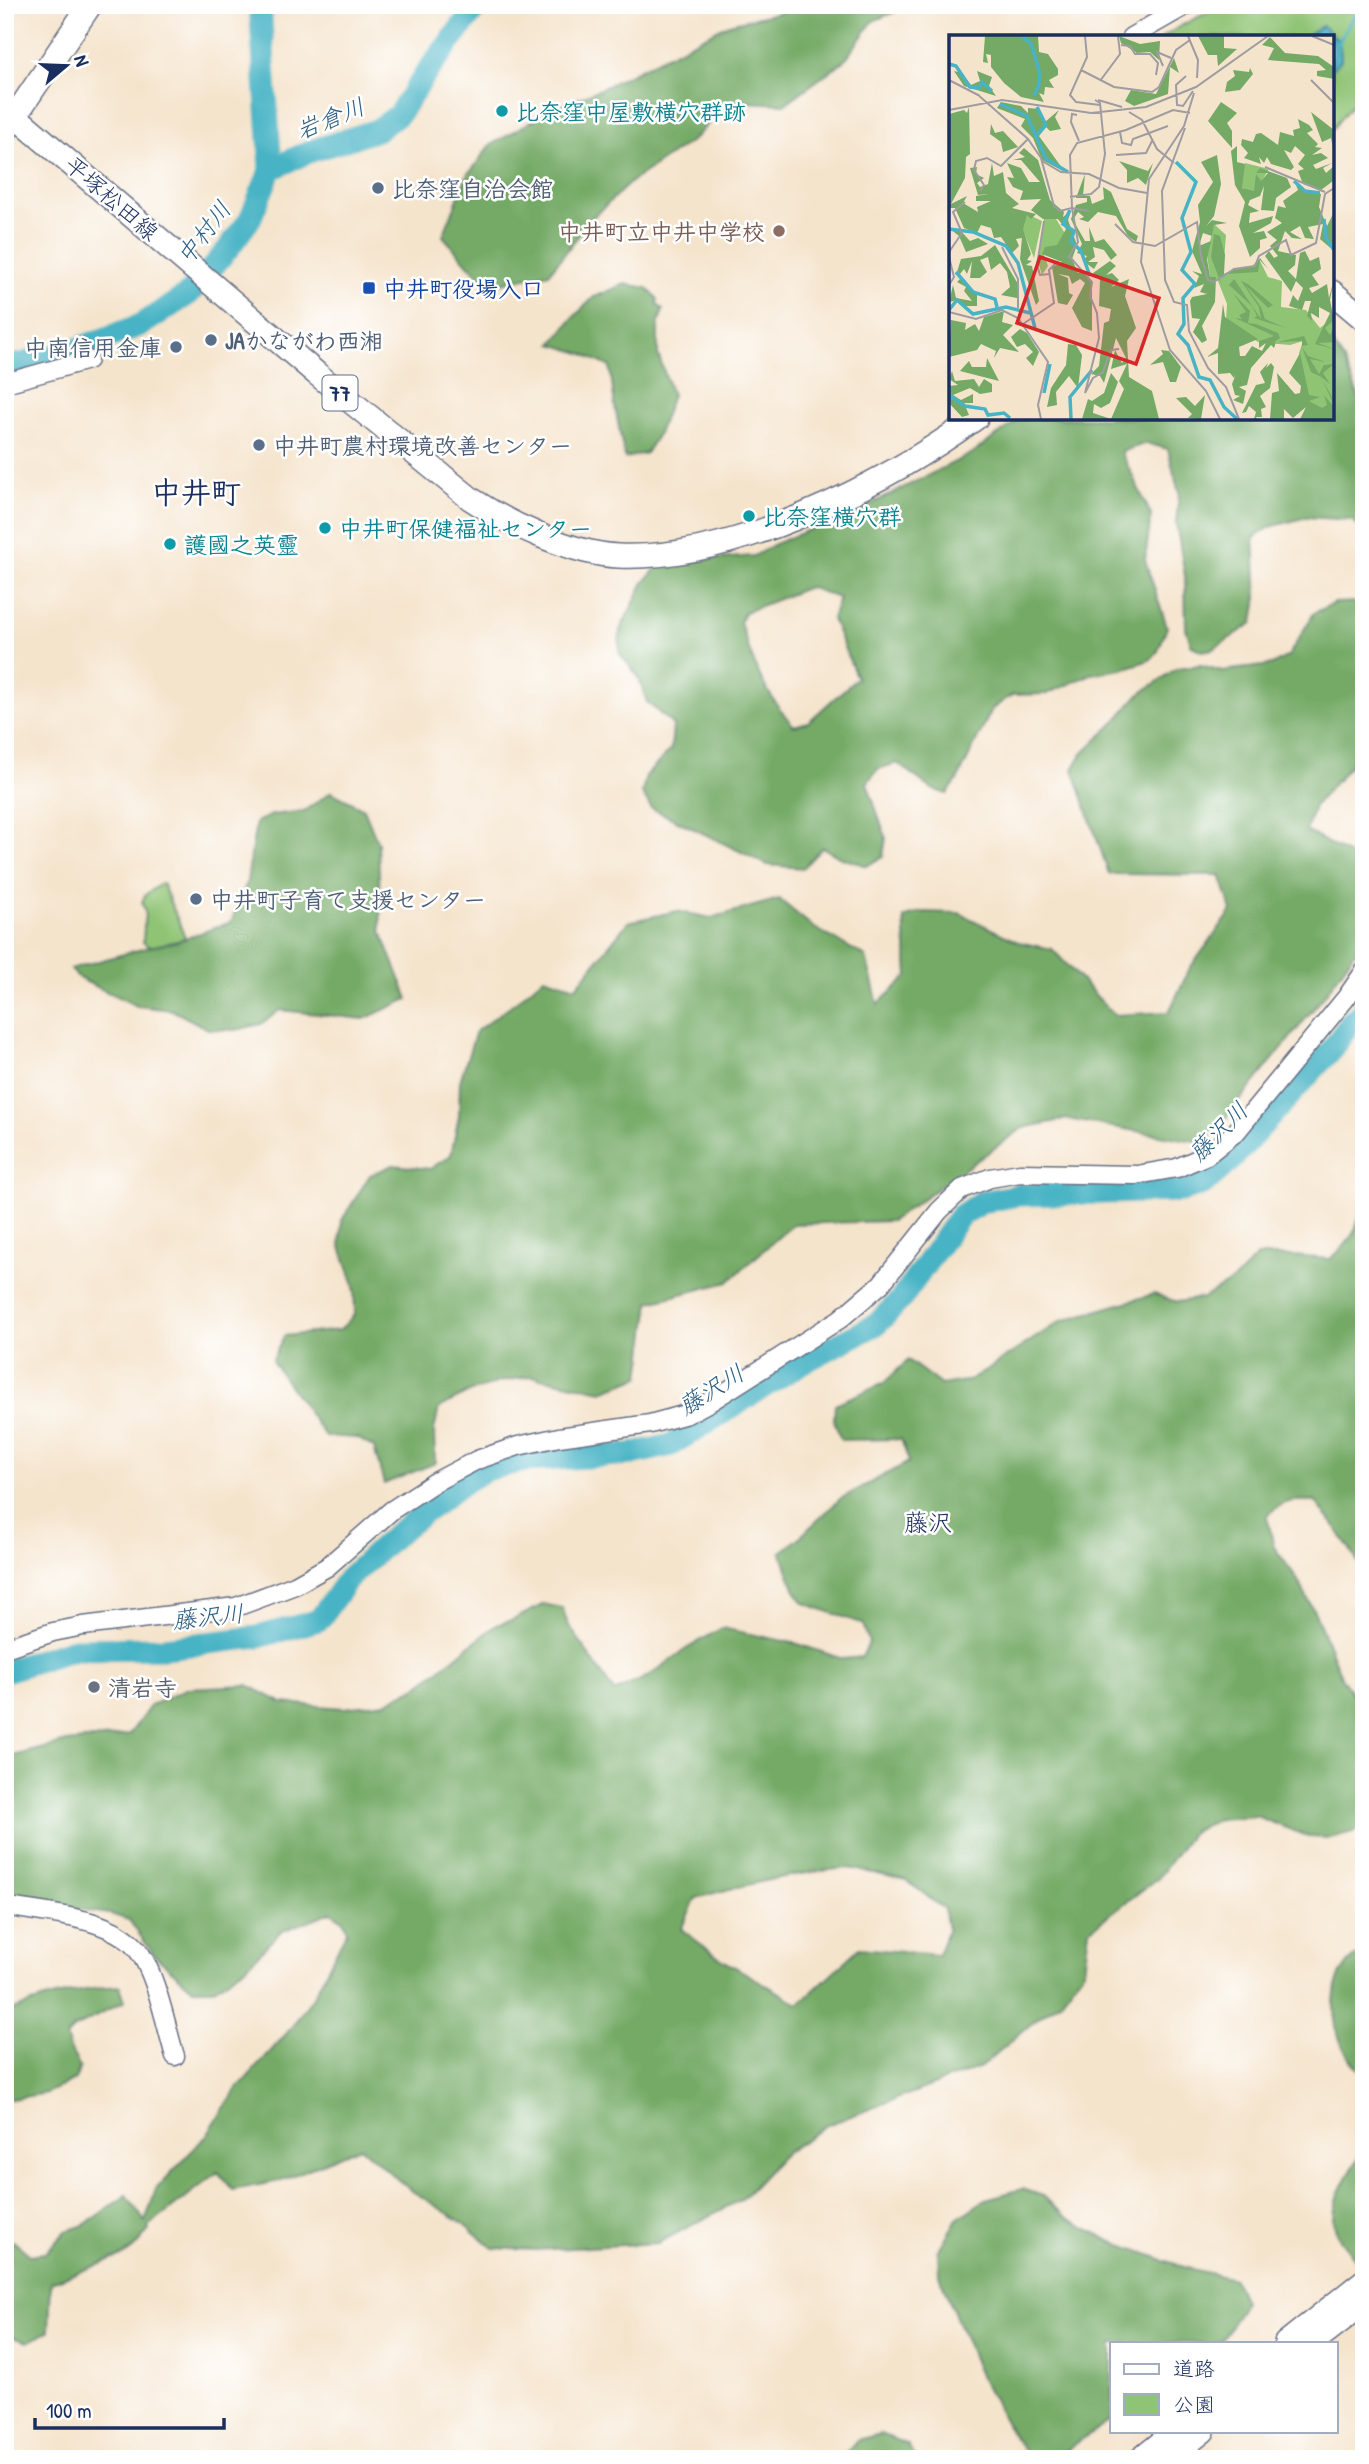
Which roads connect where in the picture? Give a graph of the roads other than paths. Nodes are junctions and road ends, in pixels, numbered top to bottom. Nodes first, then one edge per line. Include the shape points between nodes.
1 (90, 5) edge
2 (1187, 5) edge
3 (1134, 35) edge
4 (10, 123) edge
5 (1334, 294) edge
6 (1364, 319) edge
7 (88, 359) dead end
8 (5, 383) edge
9 (973, 420) edge
10 (1364, 972) edge
11 (5, 1648) edge
12 (5, 1906) edge
13 (175, 2056) dead end
14 (1364, 2281) edge
15 (1364, 2303) edge
16 (1316, 2333) edge
17 (1289, 2342) edge
18 (1175, 2432) edge
19 (1202, 2432) edge
20 (1141, 2459) edge
21 (1168, 2459) edge

1 - 4 main road, 平塚松田線 / 77
2 - 3 street
4 - 9 main road, 平塚松田線 / 77 via 489,511 580,549 652,556 726,542 837,500
5 - 6 main road
7 - 8 street
10 - 11 street via 1236,1132 1208,1155 1177,1168 1137,1175 1020,1173 961,1189 881,1284 840,1319 687,1414 559,1437 477,1460 392,1510 327,1567 295,1585 236,1607 83,1626
12 - 13 street via 97,1923 120,1933 138,1949 149,1970
14 - 16 main road
15 - 16 main road
16 - 17 main road
18 - 20 main road
19 - 21 main road

